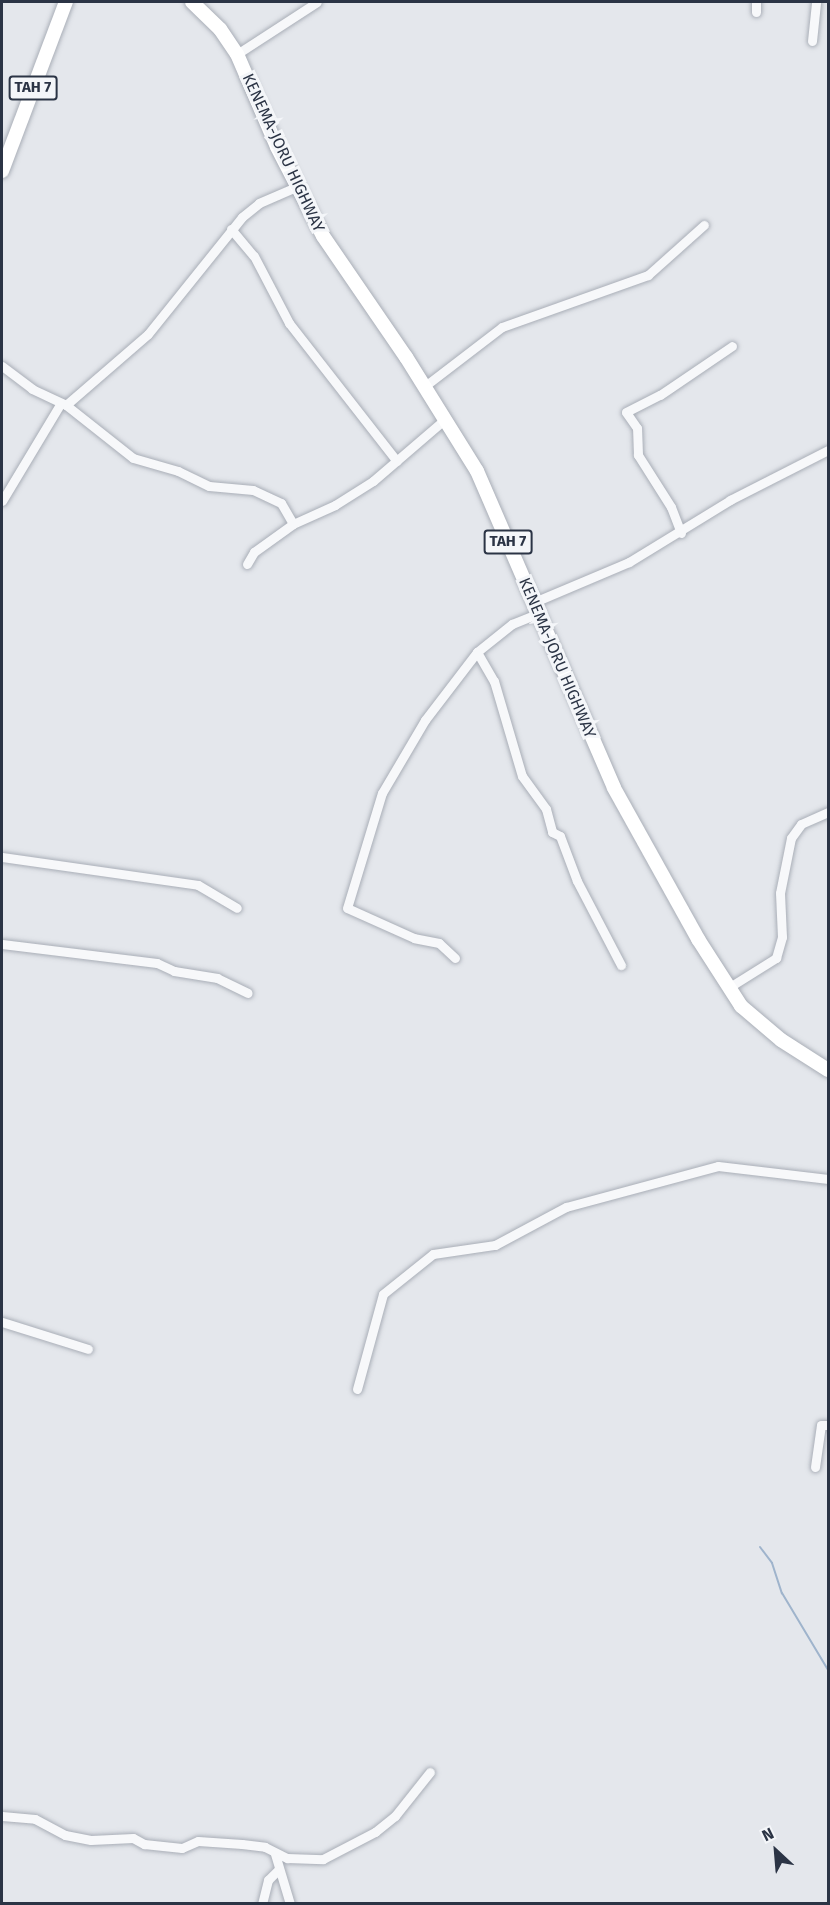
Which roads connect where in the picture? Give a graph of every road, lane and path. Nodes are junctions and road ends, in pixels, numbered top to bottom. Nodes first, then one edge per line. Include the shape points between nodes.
1 (192, 2) edge
2 (756, 2) edge
3 (816, 2) edge
4 (66, 3) edge
5 (311, 3) edge
6 (756, 12) dead end
7 (812, 41) dead end
8 (237, 54) junction
9 (2, 171) edge
10 (296, 187) junction
11 (704, 225) dead end
12 (231, 229) junction
13 (732, 346) dead end
14 (2, 366) edge
15 (425, 386) junction
16 (64, 404) junction
17 (445, 419) junction
18 (828, 450) edge
19 (397, 461) junction
20 (2, 501) edge
21 (293, 524) junction
22 (681, 532) junction
23 (247, 564) dead end
24 (535, 608) junction
25 (477, 652) junction
26 (828, 812) edge
27 (2, 857) edge
28 (237, 908) dead end
29 (2, 944) edge
30 (455, 958) dead end
31 (621, 965) dead end
32 (728, 988) junction
33 (248, 993) dead end
34 (828, 1070) edge
35 (828, 1179) edge
36 (2, 1322) edge
37 (88, 1349) dead end
38 (357, 1389) dead end
39 (828, 1425) edge
40 (815, 1467) dead end
41 (430, 1772) dead end
42 (2, 1816) edge
43 (275, 1854) junction
44 (278, 1870) junction
45 (262, 1904) edge
46 (290, 1904) edge

1 - 8 highway, KENEMA-JORU HIGHWAY / TAH 7 via 220,29
2 - 6 street
3 - 7 street
4 - 9 highway, TAH 7
5 - 8 street via 292,21
8 - 10 highway, KENEMA-JORU HIGHWAY / TAH 7
10 - 12 street via 259,203
10 - 15 highway, KENEMA-JORU HIGHWAY / TAH 7 via 336,257
11 - 15 street via 648,275 502,327
12 - 16 street via 148,334
12 - 19 street via 254,256 289,323
13 - 22 street via 660,395 626,412 637,428 638,455
14 - 16 street via 32,389
15 - 17 highway, KENEMA-JORU HIGHWAY / TAH 7
16 - 20 street
16 - 21 street via 133,458 178,471 209,486 253,490 281,503
17 - 19 street
17 - 24 highway, KENEMA-JORU HIGHWAY / TAH 7 via 477,471
18 - 22 street via 730,500
19 - 21 street via 345,499
21 - 23 street via 254,552
22 - 24 street
24 - 25 street
24 - 32 highway, KENEMA-JORU HIGHWAY / TAH 7 via 618,796
25 - 30 street via 425,720 382,794 347,908 414,938 439,943
25 - 31 street via 494,681 522,776 546,809 552,832 560,836 576,881
26 - 32 street via 801,824 791,838 780,893 782,937 776,958
27 - 28 street via 198,885
29 - 33 street via 157,963 174,971 217,978
32 - 34 highway, KENEMA-JORU HIGHWAY / TAH 7 via 741,1006 781,1040
35 - 38 street via 718,1166 566,1207 495,1245 433,1254 383,1294
36 - 37 street
39 - 40 street via 821,1425
41 - 43 street via 395,1816 337,1853 323,1859
42 - 43 street via 35,1820 65,1835 91,1840 133,1838 144,1844 182,1848 198,1841 242,1844 266,1847
43 - 44 street
44 - 45 street via 268,1880
44 - 46 street

